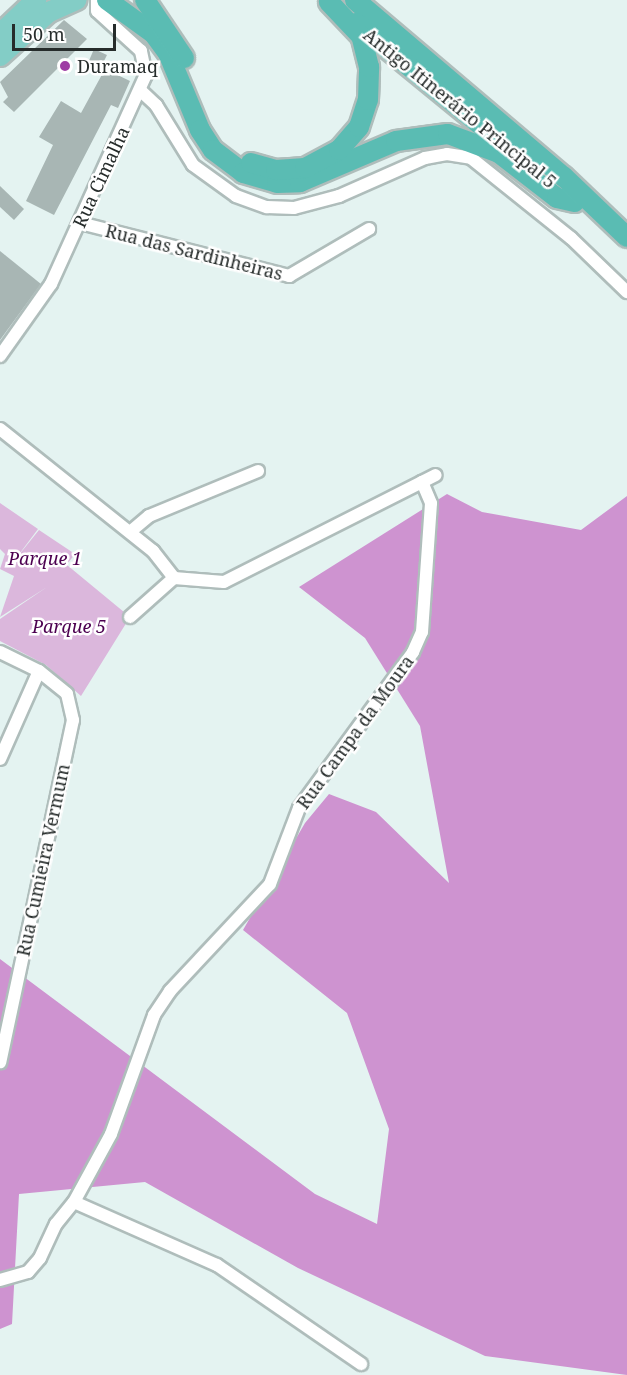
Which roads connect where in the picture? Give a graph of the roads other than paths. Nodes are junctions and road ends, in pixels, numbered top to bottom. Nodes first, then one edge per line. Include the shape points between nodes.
1 (36, 0) edge
2 (76, 0) edge
3 (98, 0) edge
4 (107, 0) edge
5 (145, 0) edge
6 (355, 0) edge
7 (328, 1) edge
8 (0, 34) edge
9 (0, 56) edge
10 (141, 91) junction
11 (575, 202) junction
12 (596, 212) junction
13 (80, 224) junction
14 (369, 230) dead end
15 (627, 237) edge
16 (627, 292) edge
17 (0, 356) edge
18 (0, 429) edge
19 (258, 471) dead end
20 (436, 475) dead end
21 (422, 482) junction
22 (130, 532) junction
23 (174, 578) junction
24 (130, 617) dead end
25 (0, 652) edge
26 (39, 671) junction
27 (0, 759) edge
28 (0, 1062) edge
29 (74, 1202) junction
30 (0, 1280) edge
31 (361, 1364) dead end

1 - 8 main road
2 - 9 main road via 49,12
3 - 10 street, Rua Cimalha via 97,11 141,51 146,75
4 - 11 highway via 154,34 168,53 200,130 213,150 243,173 277,183 300,183 396,141 448,134 500,153 557,198
5 - 7 highway via 172,35 209,121 227,146 262,168 291,171 324,160 351,139 369,100 369,67 361,36
6 - 12 highway, Antigo Itinerário Principal 5 via 564,177
7 - 11 highway, Antigo Itinerário Principal 5
10 - 13 street, Rua Cimalha
10 - 16 street via 156,105 193,165 236,196 267,207 294,208 339,196 425,158 447,154 471,158 572,238
11 - 12 highway, Antigo Itinerário Principal 5
12 - 15 highway, Antigo Itinerário Principal 5
13 - 14 street, Rua das Sardinheiras via 289,276
13 - 17 street, Rua Cimalha via 51,284
18 - 22 street
19 - 22 street via 149,516
20 - 21 street
21 - 23 street via 224,582
21 - 29 street, Rua Campa da Moura via 430,503 422,632 413,652 298,808 270,884 170,991 154,1015 111,1134
22 - 23 street
23 - 24 street
25 - 26 street, Rua Cumieira Vermum
26 - 27 street
26 - 28 street, Rua Cumieira Vermum via 67,694 73,720
29 - 30 street, Rua Campa da Moura via 28,1272
29 - 31 street via 217,1265

